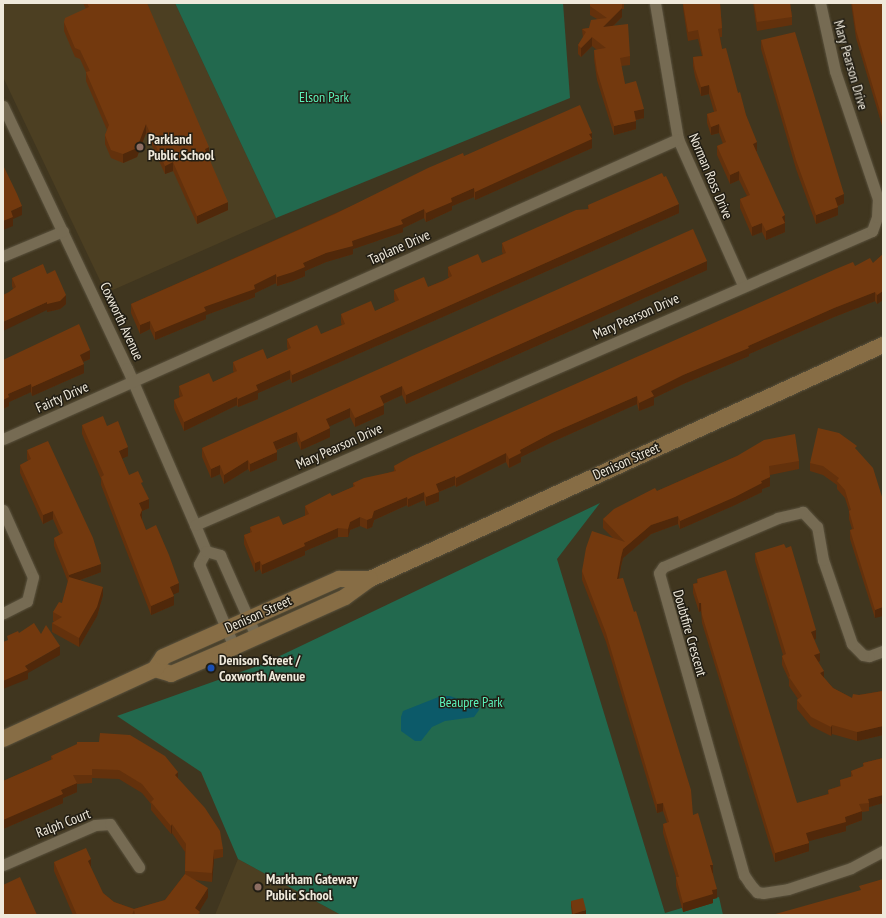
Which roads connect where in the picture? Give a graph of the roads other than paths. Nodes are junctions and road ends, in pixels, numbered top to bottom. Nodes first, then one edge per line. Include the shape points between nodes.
1 (655, 3) edge
2 (820, 3) edge
3 (3, 106) edge
4 (678, 139) junction
5 (63, 231) junction
6 (3, 256) edge
7 (743, 285) junction
8 (883, 345) edge
9 (133, 381) junction
10 (3, 439) edge
11 (3, 510) edge
12 (195, 525) junction
13 (206, 551) junction
14 (370, 579) junction
15 (3, 614) edge
16 (248, 619) junction
17 (227, 628) junction
18 (256, 636) junction
19 (234, 647) junction
20 (883, 651) edge
21 (155, 669) junction
22 (3, 739) edge
23 (883, 851) edge
24 (3, 865) edge
25 (139, 867) dead end

1 - 4 street, Norman Ross Drive
2 - 7 street, Mary Pearson Drive via 835,71 878,199 877,217 872,231
3 - 5 street, Coxworth Avenue
4 - 7 street, Norman Ross Drive
4 - 9 street, Taplane Drive
5 - 6 street
5 - 9 street, Coxworth Avenue
7 - 12 street, Mary Pearson Drive
8 - 14 street, Denison Street
9 - 10 street, Fairty Drive
9 - 12 street, Coxworth Avenue
11 - 15 street via 30,565 32,577 27,601
12 - 13 street, Coxworth Avenue
13 - 16 street via 220,555
13 - 17 street via 199,564
14 - 16 street, Denison Street via 339,579
14 - 18 street, Denison Street via 345,597
16 - 17 street, Denison Street
16 - 18 street
17 - 19 street
17 - 21 street, Denison Street via 162,657
18 - 19 street, Denison Street
19 - 21 street, Denison Street via 171,674
20 - 23 street, Doubtfire Crescent via 869,656 863,655 852,644 823,560 817,527 804,512 778,518 663,567 659,574 744,875 750,884 757,892 763,893 788,889 851,868
21 - 22 street, Denison Street
24 - 25 street, Ralph Court via 95,825 110,824

